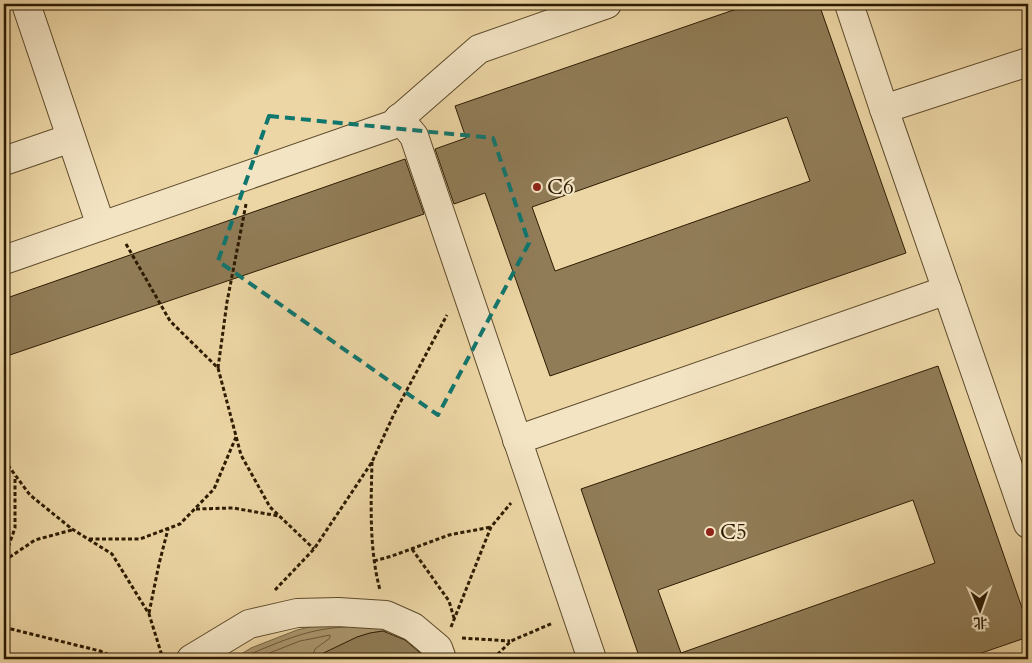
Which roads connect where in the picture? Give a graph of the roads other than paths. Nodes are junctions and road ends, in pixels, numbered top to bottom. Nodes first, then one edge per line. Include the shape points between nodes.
1 (26, 4) edge
2 (607, 4) edge
3 (849, 4) edge
4 (1028, 62) edge
5 (884, 109) junction
6 (399, 118) junction
7 (71, 138) junction
8 (4, 161) edge
9 (107, 224) junction
10 (4, 260) edge
11 (947, 290) junction
12 (517, 440) junction
13 (1028, 524) edge
14 (441, 648) edge
15 (192, 659) edge
16 (592, 659) edge

1 - 7 street
2 - 6 street via 479,49
3 - 5 street
4 - 5 street
5 - 11 street
6 - 9 street via 392,125
6 - 12 street via 414,136
7 - 8 street
7 - 9 street
9 - 10 street
11 - 12 street
11 - 13 street
12 - 16 street
14 - 15 street via 413,627 386,615 338,612 296,614 249,624

